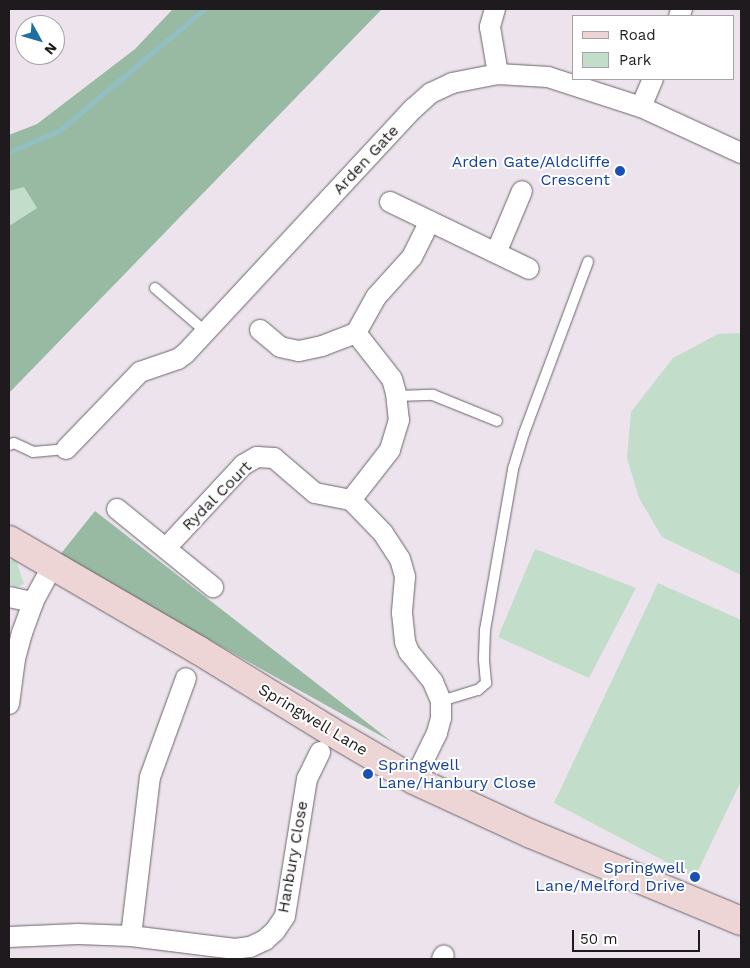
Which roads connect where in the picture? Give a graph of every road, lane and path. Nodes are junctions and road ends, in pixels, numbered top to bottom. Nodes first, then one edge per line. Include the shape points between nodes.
1 (495, 9) edge
2 (498, 74) junction
3 (653, 80) edge
4 (641, 107) junction
5 (741, 153) edge
6 (522, 191) dead end
7 (390, 202) dead end
8 (430, 221) junction
9 (496, 253) junction
10 (588, 262) dead end
11 (529, 269) dead end
12 (155, 288) dead end
13 (260, 330) dead end
14 (206, 332) junction
15 (356, 333) junction
16 (397, 396) junction
17 (497, 421) dead end
18 (9, 445) edge
19 (66, 449) joint
20 (351, 500) junction
21 (117, 509) dead end
22 (9, 540) edge
23 (166, 548) junction
24 (53, 565) junction
25 (213, 587) dead end
26 (9, 597) edge
27 (33, 602) junction
28 (186, 678) dead end
29 (441, 701) junction
30 (9, 704) edge
31 (320, 752) dead end
32 (414, 780) junction
33 (741, 922) edge
34 (131, 936) junction
35 (9, 937) edge

1 - 2 street via 490,27
2 - 4 street, Arden Gate via 548,77
2 - 14 street, Arden Gate via 452,83 431,93
3 - 4 street
4 - 5 street, Arden Gate
6 - 9 street
7 - 8 street
8 - 9 street
8 - 15 street via 412,257 376,297
9 - 11 street
10 - 29 lane via 513,469 485,630 486,683 478,690
12 - 14 lane
13 - 15 street via 280,347 300,351
14 - 19 street, Arden Gate via 178,360 147,368 133,378
15 - 16 street via 392,378
16 - 17 lane via 433,395
16 - 20 street via 399,420 390,450
18 - 19 lane via 14,443 33,452
20 - 23 street, Rydal Court via 314,493 274,458 257,457 243,465
20 - 29 street via 383,533 400,558 405,577 402,613 405,642 433,682
21 - 23 street
22 - 24 street, Springwell Lane
23 - 25 street
24 - 27 street
24 - 32 street, Springwell Lane
26 - 27 street
27 - 30 street via 15,659
28 - 34 street via 150,777
29 - 32 street via 437,733
31 - 34 street, Hanbury Close via 306,779 285,916 275,931 265,940 235,950
32 - 33 street, Springwell Lane via 532,834
34 - 35 street, Hanbury Close

